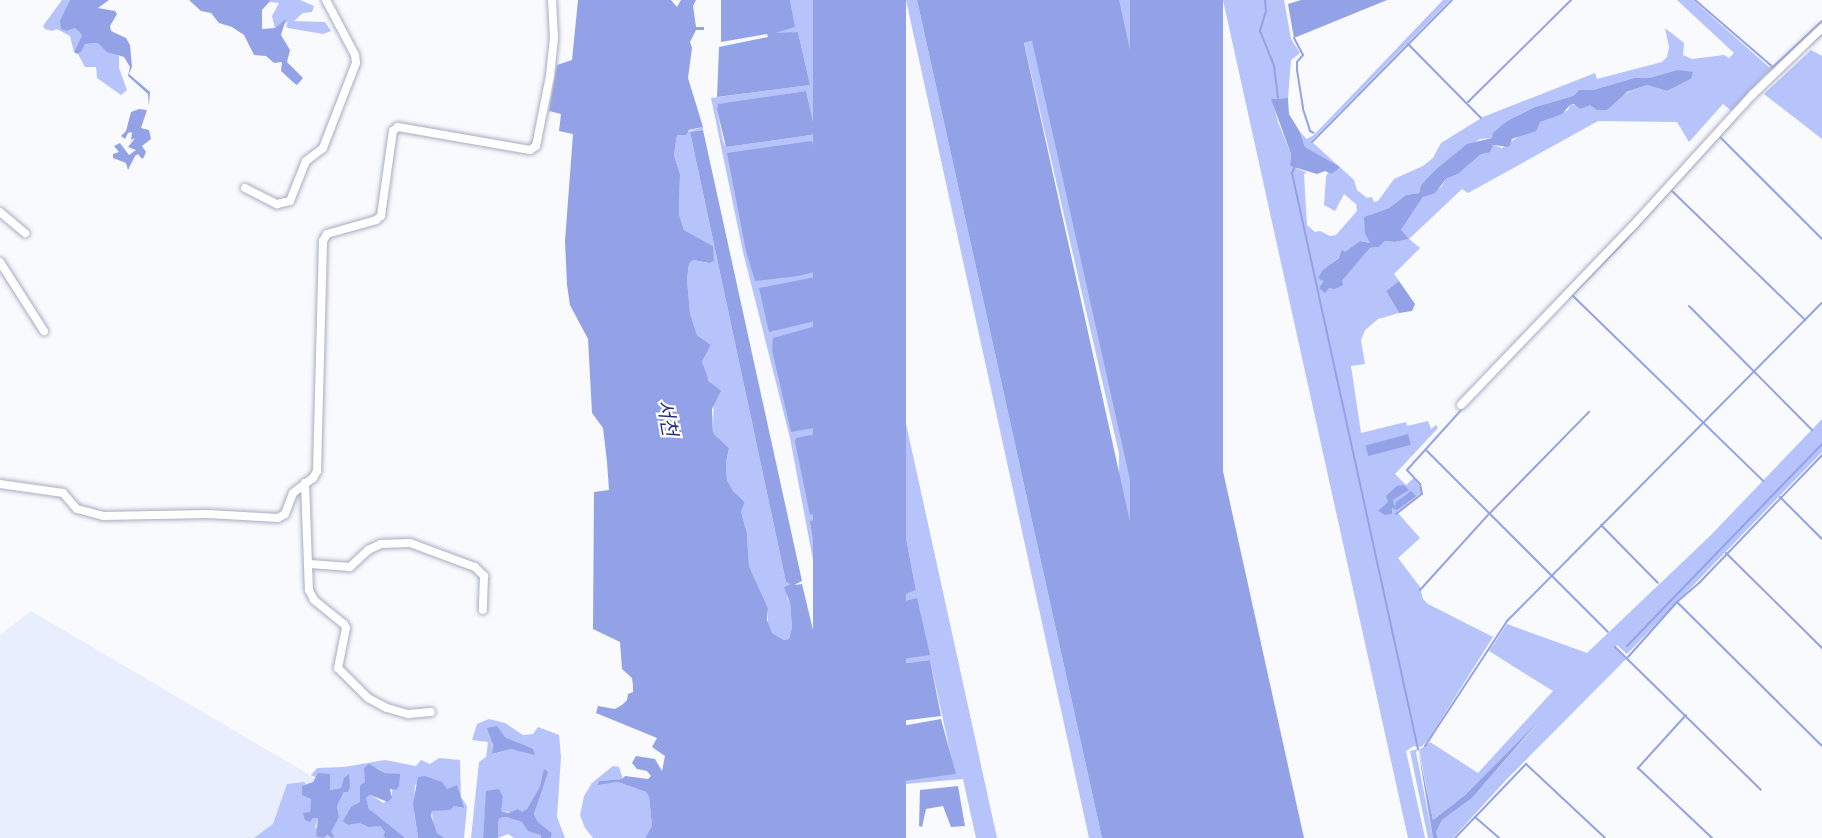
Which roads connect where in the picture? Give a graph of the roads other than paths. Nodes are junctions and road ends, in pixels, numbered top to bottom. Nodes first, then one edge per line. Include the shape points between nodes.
1 (326, 0) edge
2 (552, 0) edge
3 (1822, 28) edge
4 (245, 188) dead end
5 (0, 212) edge
6 (25, 233) dead end
7 (0, 261) edge
8 (44, 331) dead end
9 (1461, 405) dead end
10 (305, 483) junction
11 (0, 484) edge
12 (310, 564) junction
13 (483, 610) dead end
14 (431, 712) dead end

1 - 4 street via 356,63 323,148 306,161 296,193 285,204
2 - 10 street via 550,76 536,146 530,150 398,127 393,131 381,216 327,234 323,241 317,471
3 - 9 street via 1753,94
5 - 6 street
7 - 8 street
10 - 11 street via 293,493 285,514 278,518 208,514 103,516 77,509 63,493
10 - 12 street
12 - 13 street via 350,567 368,549 381,544 410,543 475,567 484,576
12 - 14 street via 310,596 346,628 338,661 343,675 368,698 387,708 408,714

